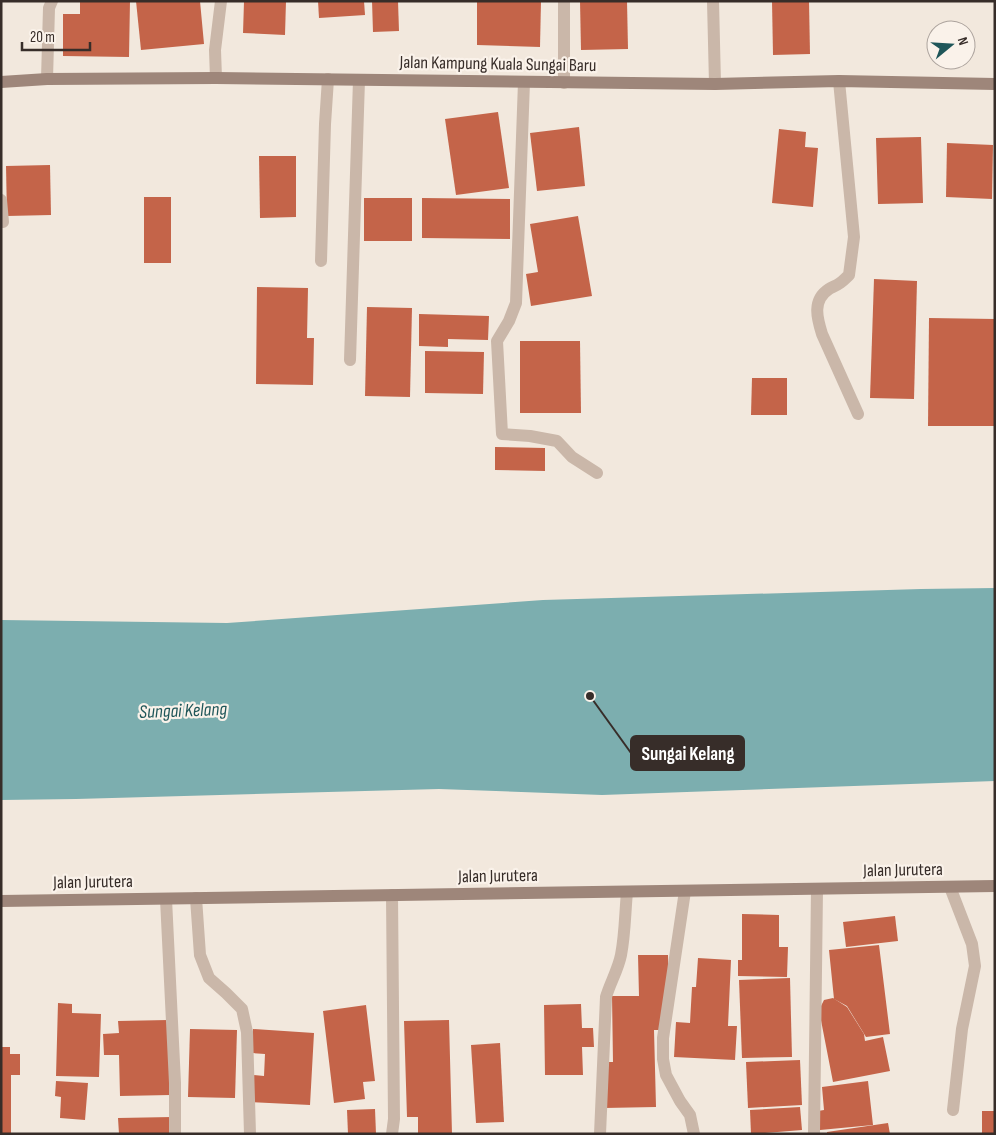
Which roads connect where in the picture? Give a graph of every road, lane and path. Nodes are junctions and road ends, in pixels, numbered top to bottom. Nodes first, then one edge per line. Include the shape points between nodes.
1 (52, 1) edge
2 (221, 1) edge
3 (564, 1) edge
4 (713, 1) edge
5 (216, 78) junction
6 (47, 79) junction
7 (328, 79) junction
8 (359, 80) junction
9 (839, 81) junction
10 (1, 82) edge
11 (524, 82) junction
12 (564, 83) junction
13 (715, 84) junction
14 (995, 84) edge
15 (1, 200) edge
16 (3, 222) dead end
17 (321, 260) dead end
18 (350, 360) dead end
19 (858, 414) dead end
20 (597, 473) dead end
21 (950, 886) junction
22 (995, 886) edge
23 (817, 889) junction
24 (685, 891) junction
25 (627, 892) junction
26 (392, 896) junction
27 (196, 898) junction
28 (166, 899) junction
29 (1, 901) edge
30 (953, 1110) dead end
31 (175, 1134) edge
32 (250, 1134) edge
33 (392, 1134) edge
34 (600, 1134) edge
35 (694, 1134) edge
36 (814, 1134) edge

1 - 6 street via 49,8
2 - 5 street via 214,50
3 - 12 street
4 - 13 street
5 - 6 street, Jalan Kampung Kuala Sungai Baru
5 - 7 street, Jalan Kampung Kuala Sungai Baru
6 - 10 street, Jalan Kampung Kuala Sungai Baru
7 - 8 street, Jalan Kampung Kuala Sungai Baru
7 - 17 street
8 - 11 street, Jalan Kampung Kuala Sungai Baru
8 - 18 street
9 - 13 street, Jalan Kampung Kuala Sungai Baru
9 - 14 street, Jalan Kampung Kuala Sungai Baru
9 - 19 street via 854,237 849,275 827,290 817,308 822,334
11 - 12 street, Jalan Kampung Kuala Sungai Baru
11 - 20 street via 516,303 497,340 502,434 557,441 572,457
12 - 13 street, Jalan Kampung Kuala Sungai Baru
15 - 16 street
21 - 22 street, Jalan Jurutera
21 - 23 street, Jalan Jurutera
21 - 30 street via 972,944 975,966 962,1029
23 - 24 street, Jalan Jurutera
23 - 36 street
24 - 25 street, Jalan Jurutera
24 - 35 street via 663,1058 666,1074 690,1115
25 - 26 street, Jalan Jurutera
25 - 34 street via 620,957 606,997
26 - 27 street, Jalan Jurutera
26 - 33 street
27 - 28 street, Jalan Jurutera
27 - 32 street via 200,955 209,978 242,1009 247,1032
28 - 29 street, Jalan Jurutera
28 - 31 street

